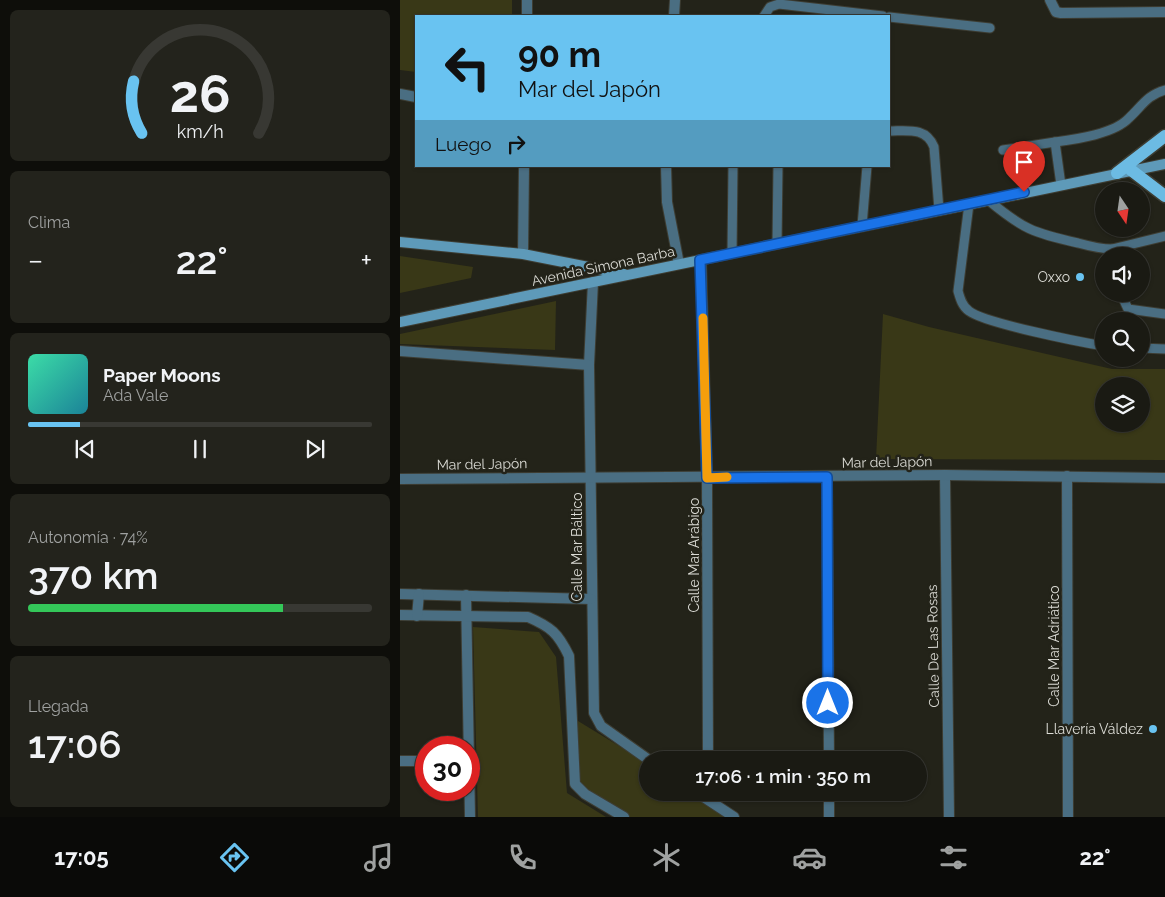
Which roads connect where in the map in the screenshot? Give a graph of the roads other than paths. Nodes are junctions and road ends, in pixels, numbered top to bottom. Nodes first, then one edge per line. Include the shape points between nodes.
1 (527, 0) edge
2 (675, 0) edge
3 (1050, 0) edge
4 (1165, 12) edge
5 (527, 15) edge
6 (674, 15) edge
7 (765, 15) edge
8 (874, 15) edge
9 (890, 17) edge
10 (990, 28) dead end
11 (1165, 90) edge
12 (400, 94) edge
13 (415, 97) edge
14 (890, 131) edge
15 (1165, 136) edge
16 (1056, 142) junction
17 (1003, 150) dead end
18 (1165, 164) edge
19 (524, 167) edge
20 (666, 167) edge
21 (733, 167) edge
22 (778, 167) edge
23 (867, 167) edge
24 (1131, 170) junction
25 (1117, 173) junction
26 (1061, 185) junction
27 (1165, 196) edge
28 (988, 200) junction
29 (969, 204) junction
30 (939, 210) junction
31 (862, 226) junction
32 (1165, 236) edge
33 (400, 242) edge
34 (776, 244) junction
35 (1096, 247) edge
36 (1129, 247) edge
37 (732, 253) junction
38 (523, 254) junction
39 (700, 260) junction
40 (679, 264) junction
41 (627, 274) junction
42 (593, 282) junction
43 (1125, 302) edge
44 (1165, 314) edge
45 (400, 322) edge
46 (1095, 344) edge
47 (1150, 348) edge
48 (1165, 349) edge
49 (400, 351) edge
50 (590, 364) junction
51 (945, 475) junction
52 (591, 476) junction
53 (1067, 476) junction
54 (827, 477) junction
55 (707, 478) junction
56 (1165, 478) edge
57 (400, 479) edge
58 (400, 594) edge
59 (419, 594) junction
60 (466, 595) junction
61 (591, 599) junction
62 (400, 616) edge
63 (417, 616) junction
64 (466, 616) junction
65 (468, 736) edge
66 (708, 751) edge
67 (828, 751) edge
68 (639, 753) edge
69 (400, 761) edge
70 (415, 761) edge
71 (470, 801) edge
72 (713, 801) edge
73 (829, 801) edge
74 (470, 817) edge
75 (624, 817) edge
76 (734, 817) edge
77 (829, 817) edge
78 (949, 817) edge
79 (1068, 817) edge

1 - 5 street
2 - 6 street
3 - 4 street via 1056,12 1072,14
7 - 8 lane via 770,7 779,4
9 - 10 lane
11 - 16 lane via 1152,94 1129,119 1109,129 1085,138
12 - 13 street
14 - 30 lane via 923,132 930,137 934,147
15 - 25 main road
16 - 17 lane
16 - 26 lane
18 - 24 main road, Avenida Simona Barba
19 - 38 street
20 - 40 street via 667,202
21 - 37 lane
22 - 34 lane
23 - 31 lane
24 - 25 main road, Avenida Simona Barba
24 - 27 main road
25 - 26 main road, Avenida Simona Barba
26 - 28 main road, Avenida Simona Barba
28 - 29 main road, Avenida Simona Barba
28 - 35 lane via 1016,223 1038,234
29 - 30 main road, Avenida Simona Barba
29 - 46 lane via 958,291 968,311
30 - 31 main road, Avenida Simona Barba
31 - 34 main road, Avenida Simona Barba
32 - 36 lane
33 - 38 main road
34 - 37 main road, Avenida Simona Barba
37 - 39 main road, Avenida Simona Barba
38 - 41 main road
39 - 40 main road, Avenida Simona Barba
39 - 55 street, Calle Mar Arábigo
40 - 41 main road, Avenida Simona Barba
41 - 42 main road, Avenida Simona Barba
42 - 45 main road, Avenida Simona Barba
42 - 50 street, Calle Mar Báltico
43 - 44 lane via 1128,309
47 - 48 lane
49 - 50 street
50 - 52 street, Calle Mar Báltico
51 - 53 street, Mar del Japón
51 - 54 street, Mar del Japón
51 - 78 street, Calle De Las Rosas
52 - 55 street, Mar del Japón
52 - 57 street, Mar del Japón
52 - 61 street, Calle Mar Báltico
53 - 56 street, Mar del Japón
53 - 79 street, Calle Mar Adriático
54 - 55 street, Mar del Japón
54 - 67 street
55 - 66 street, Calle Mar Arábigo
58 - 59 street
59 - 60 street
59 - 63 street
60 - 61 street
60 - 64 street
61 - 68 street, Calle Mar Báltico via 596,719
62 - 63 street
63 - 64 street
64 - 65 street
64 - 75 street via 528,617 547,625 560,638 569,656 575,784 585,794
69 - 70 street
71 - 74 street
72 - 76 street
73 - 77 street

